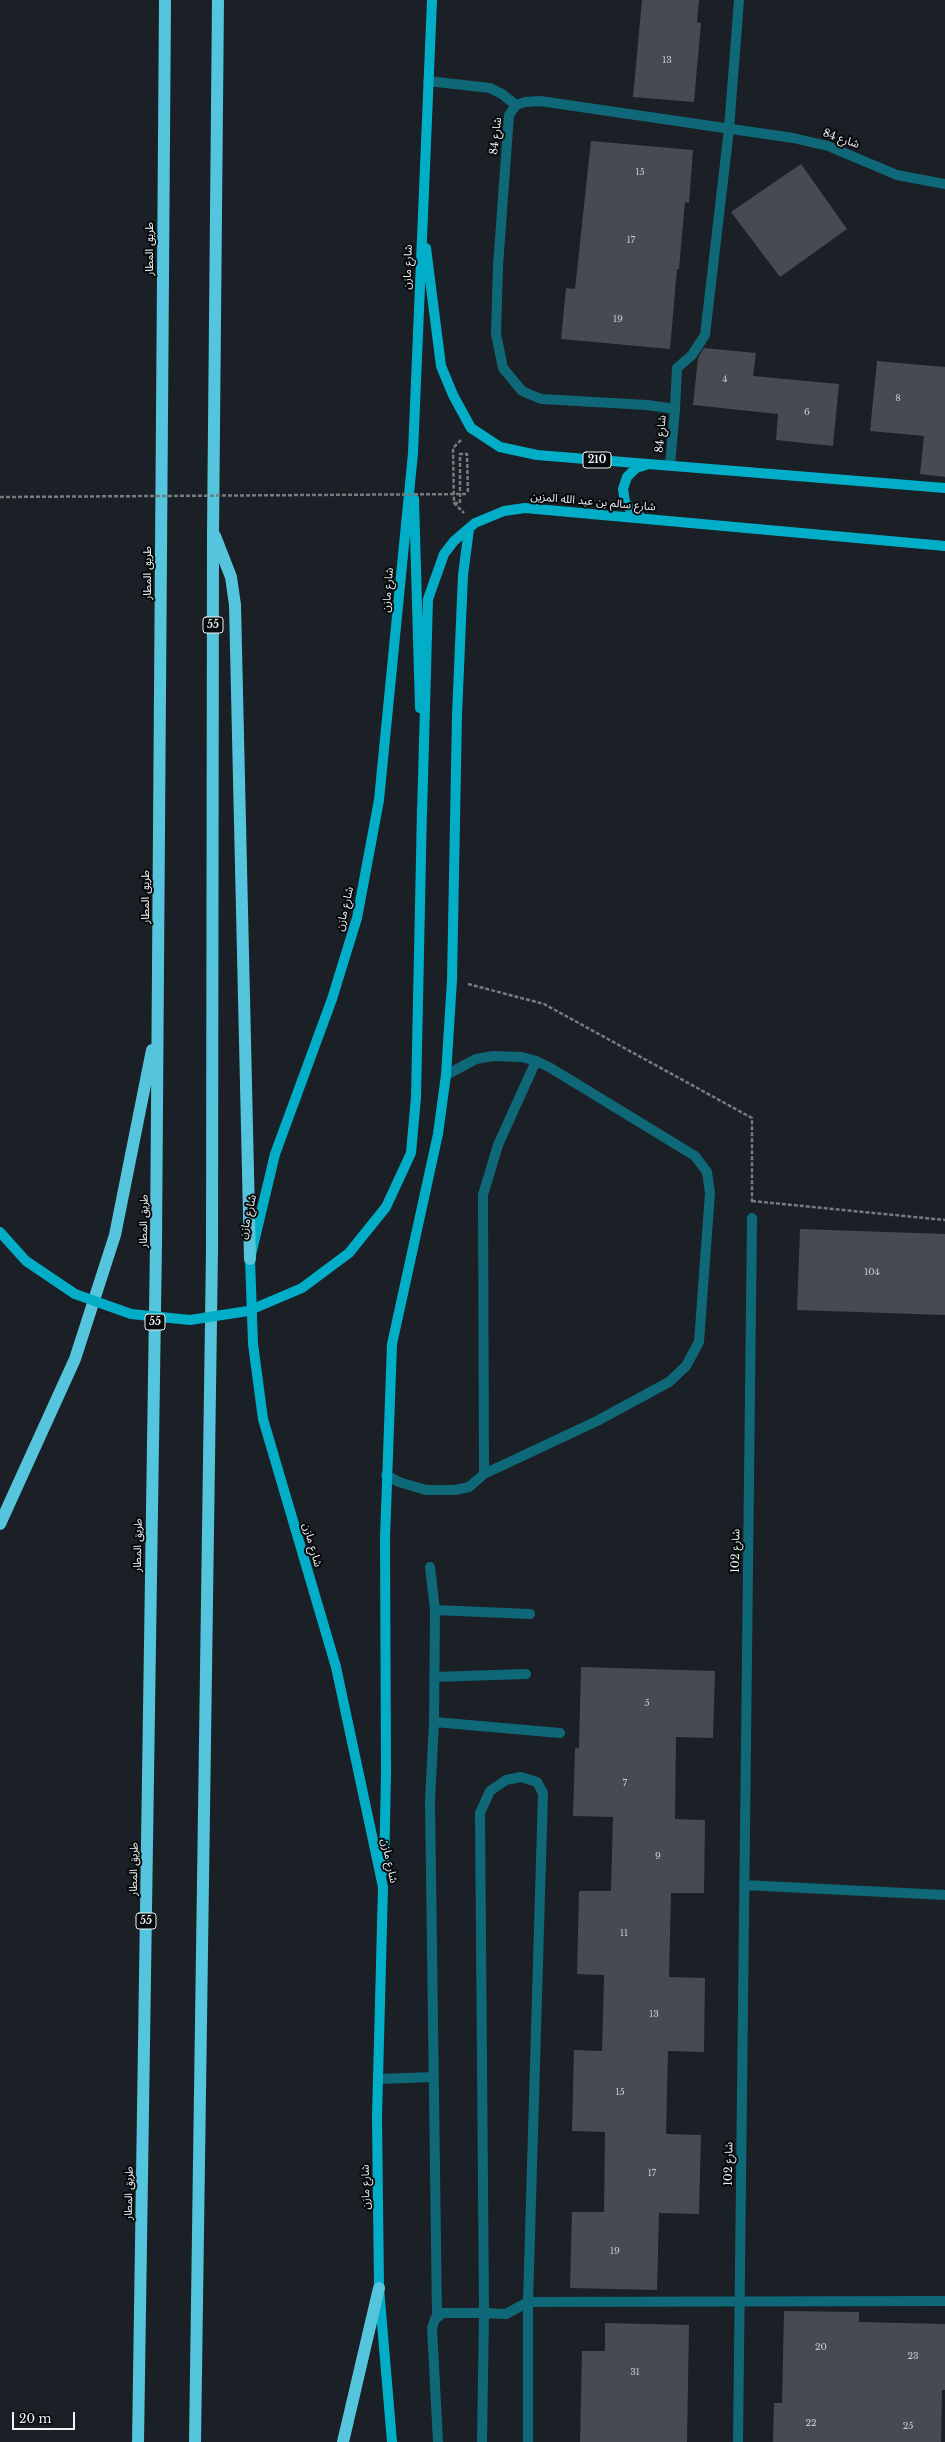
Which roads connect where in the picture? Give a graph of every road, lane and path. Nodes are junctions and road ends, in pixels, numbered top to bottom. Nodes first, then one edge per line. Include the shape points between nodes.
1 (165, 0) edge
2 (218, 0) edge
3 (432, 0) edge
4 (739, 0) edge
5 (428, 81) junction
6 (516, 105) junction
7 (729, 129) junction
8 (945, 184) edge
9 (422, 219) junction
10 (675, 409) junction
11 (471, 428) junction
12 (413, 452) junction
13 (648, 464) junction
14 (670, 465) junction
15 (945, 488) edge
16 (0, 497) edge
17 (454, 503) junction
18 (644, 518) junction
19 (472, 526) junction
20 (213, 533) junction
21 (945, 546) edge
22 (422, 814) junction
23 (452, 980) junction
24 (158, 1023) junction
25 (536, 1061) junction
26 (446, 1075) junction
27 (752, 1200) junction
28 (752, 1218) joint
29 (945, 1220) edge
30 (0, 1232) edge
31 (250, 1259) junction
32 (484, 1474) junction
33 (386, 1475) junction
34 (0, 1524) edge
35 (430, 1567) dead end
36 (435, 1610) junction
37 (530, 1614) dead end
38 (526, 1674) dead end
39 (434, 1677) junction
40 (434, 1722) junction
41 (560, 1733) dead end
42 (744, 1885) junction
43 (383, 1887) junction
44 (945, 1894) edge
45 (434, 2078) junction
46 (378, 2079) junction
47 (379, 2288) junction
48 (945, 2301) edge
49 (528, 2302) junction
50 (739, 2302) junction
51 (484, 2313) junction
52 (437, 2316) junction
53 (138, 2442) edge
54 (195, 2442) edge
55 (343, 2442) edge
56 (392, 2442) edge
57 (438, 2442) edge
58 (482, 2442) edge
59 (528, 2442) edge
60 (738, 2442) edge

1 - 24 highway, طريق المطار / 55
2 - 20 highway, 55
3 - 5 main road, شارع مازن
4 - 7 street
5 - 6 street via 490,88
5 - 9 main road, شارع مازن
6 - 7 street, شارع 84 via 540,101
6 - 10 street, شارع 84 via 509,115 498,266 496,334 503,368 522,391 541,400 647,405
7 - 8 street, شارع 84 via 828,146 897,175
7 - 10 street via 705,335 692,355 677,368
9 - 11 main road, 210 via 441,366
9 - 12 main road, شارع مازن
10 - 14 street, شارع 84
11 - 13 main road, 210 via 500,447 537,455
11 - 17 path via 453,448
12 - 22 main road
12 - 31 main road, شارع مازن via 379,800 357,918 332,999 275,1154
13 - 14 main road, 210
13 - 18 main road via 636,468 627,477 623,489 625,502 632,512
14 - 15 main road, 210
16 - 17 path, bridge via 468,494 467,454 460,454 460,503
17 - 19 path
18 - 19 main road, شارع سالم بن عبد الله المزين via 524,508 504,511
18 - 21 main road, شارع سالم بن عبد الله المزين
19 - 22 main road, شارع سالم بن عبد الله المزين via 454,541 444,554 428,599
19 - 23 main road via 463,575 457,715
20 - 31 highway via 231,577 235,605
20 - 54 highway, 55 via 212,1242
22 - 30 main road, bridge via 416,1097 410,1153 386,1207 350,1253 302,1288 248,1311 190,1320 131,1314 75,1294 26,1261
23 - 26 main road
23 - 27 path via 544,1004 752,1118
24 - 34 highway via 112,1242 75,1359
24 - 53 highway, طريق المطار / 55
25 - 26 street via 522,1057 493,1056 476,1059
25 - 32 street via 498,1145 483,1195
25 - 32 street via 695,1156 701,1163 708,1178 710,1194 699,1342 686,1366 659,1389
26 - 33 main road via 438,1134 392,1344
27 - 28 path
27 - 29 path
28 - 42 street, شارع 102
31 - 43 main road, شارع مازن via 253,1344 263,1419 336,1667
32 - 33 street via 469,1487 440,1491 412,1487
33 - 43 main road via 386,1773
35 - 36 street
36 - 37 street
36 - 39 street
38 - 39 street
39 - 40 street
40 - 41 street
40 - 45 street via 430,1801
42 - 44 street
42 - 50 street, شارع 102
43 - 46 main road, شارع مازن
45 - 46 street
45 - 52 street
46 - 47 main road, شارع مازن
47 - 55 highway
47 - 56 main road, شارع مازن
48 - 50 street
49 - 50 street
49 - 51 street via 506,2314
49 - 51 street via 543,1793 537,1782 521,1778 506,1780 490,1791 480,1813
49 - 59 street
50 - 60 street, شارع 102
51 - 52 street via 443,2313
51 - 58 street
52 - 57 street via 432,2328

